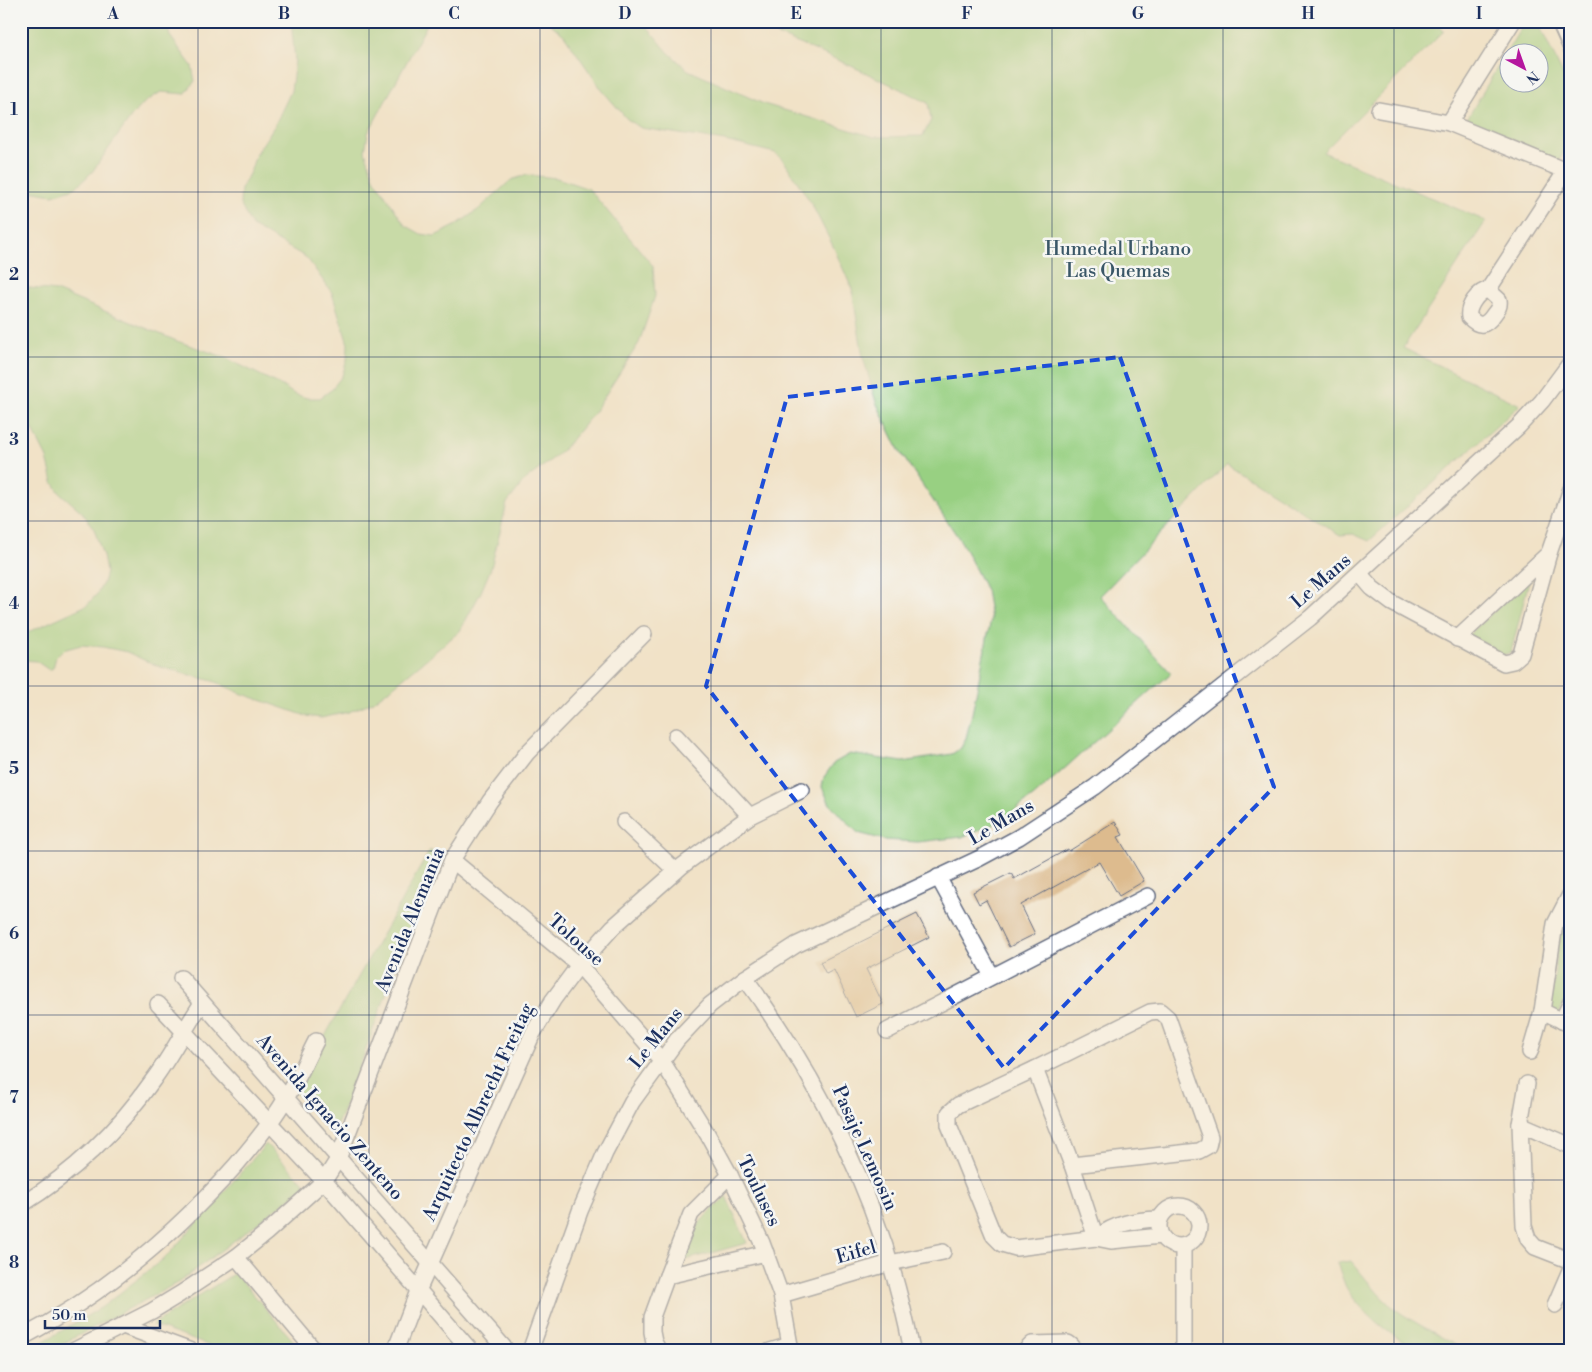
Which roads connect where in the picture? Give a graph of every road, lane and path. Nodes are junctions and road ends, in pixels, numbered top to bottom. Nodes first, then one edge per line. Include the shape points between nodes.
1 (1513, 21) edge
2 (1559, 21) edge
3 (1571, 48) edge
4 (1379, 110) dead end
5 (1449, 123) junction
6 (1568, 167) edge
7 (1488, 290) dead end
8 (1571, 362) edge
9 (1571, 489) edge
10 (1549, 553) junction
11 (1360, 574) junction
12 (644, 634) dead end
13 (1457, 639) junction
14 (676, 736) dead end
15 (802, 790) dead end
16 (750, 816) junction
17 (624, 822) dead end
18 (452, 860) junction
19 (676, 871) junction
20 (938, 876) junction
21 (1571, 892) edge
22 (1148, 896) dead end
23 (579, 965) junction
24 (992, 976) junction
25 (181, 978) dead end
26 (745, 978) junction
27 (1571, 1002) edge
28 (202, 1003) junction
29 (158, 1004) dead end
30 (1542, 1011) junction
31 (1566, 1023) edge
32 (887, 1031) dead end
33 (183, 1032) junction
34 (316, 1041) dead end
35 (1530, 1052) dead end
36 (662, 1061) junction
37 (1035, 1069) junction
38 (1527, 1084) dead end
39 (286, 1098) junction
40 (269, 1124) junction
41 (1520, 1124) junction
42 (1571, 1146) edge
43 (338, 1159) junction
44 (1072, 1165) junction
45 (730, 1175) junction
46 (324, 1181) junction
47 (21, 1205) edge
48 (1159, 1219) junction
49 (1161, 1236) junction
50 (1096, 1238) junction
51 (1183, 1246) junction
52 (943, 1252) dead end
53 (766, 1253) junction
54 (236, 1256) junction
55 (1571, 1261) edge
56 (432, 1263) junction
57 (890, 1263) junction
58 (1571, 1268) edge
59 (666, 1276) junction
60 (418, 1291) junction
61 (781, 1295) junction
62 (1555, 1305) dead end
63 (122, 1326) junction
64 (21, 1338) edge
65 (790, 1348) edge
66 (73, 1351) edge
67 (190, 1351) edge
68 (315, 1351) edge
69 (395, 1351) edge
70 (471, 1351) edge
71 (507, 1351) edge
72 (530, 1351) edge
73 (659, 1351) edge
74 (770, 1351) edge
75 (912, 1351) edge
76 (1025, 1351) edge
77 (1073, 1351) edge
78 (1183, 1351) edge

1 - 5 street
2 - 3 street
4 - 5 street
5 - 6 street
6 - 7 street
8 - 11 street, Le Mans via 1519,426
9 - 10 street
10 - 13 street
10 - 13 street via 1521,654 1513,661 1504,662
11 - 13 street via 1392,603
11 - 20 street, Le Mans via 1310,618 1095,787 1019,837
12 - 18 street, Avenida Alemania via 527,753 490,800
14 - 16 street
15 - 16 street, Arquitecto Albrecht Freitag
16 - 19 street, Arquitecto Albrecht Freitag
17 - 19 street
18 - 23 street, Tolouse
18 - 43 street, Avenida Alemania
19 - 23 street, Arquitecto Albrecht Freitag via 613,927
20 - 24 street
20 - 26 street, Le Mans via 796,945
21 - 30 street via 1555,924
22 - 24 street
23 - 36 street, Tolouse
23 - 56 street, Arquitecto Albrecht Freitag via 532,1033
24 - 32 street
25 - 28 street, Avenida Ignacio Zenteno
26 - 36 street, Le Mans via 700,1016
26 - 57 street, Pasaje Lemosin via 793,1047 834,1120 866,1193
27 - 31 street
28 - 33 street
28 - 39 street, Avenida Ignacio Zenteno
29 - 33 street
30 - 31 street
30 - 35 street
33 - 40 street
33 - 47 street via 154,1079 119,1123 58,1180
34 - 39 street
36 - 45 street, Touluses
36 - 72 street, Le Mans via 632,1102 605,1153 580,1211
37 - 44 street
37 - 44 street via 1150,1012 1160,1011 1168,1018 1210,1138 1208,1146 1199,1151
37 - 50 street via 958,1105 949,1113 949,1125 994,1236 1002,1244 1016,1248
38 - 41 street
39 - 40 street
39 - 43 street, Avenida Ignacio Zenteno
40 - 46 street
40 - 64 street via 218,1185 161,1241 96,1292
41 - 42 street
41 - 55 street via 1524,1226 1528,1239 1535,1247
43 - 46 street, Avenida Alemania
43 - 56 street, Avenida Ignacio Zenteno
44 - 50 street
45 - 53 street, Touluses
45 - 59 street via 691,1214
46 - 54 street
46 - 60 street
48 - 49 street
48 - 50 street via 1129,1222
48 - 51 street via 1170,1207 1179,1205 1194,1212 1200,1228 1197,1236
49 - 50 street via 1110,1241
49 - 51 street via 1175,1246
51 - 78 street
52 - 57 street, Eifel
53 - 59 street
53 - 61 street, Touluses
54 - 63 street via 180,1294
54 - 68 street
56 - 60 street, Arquitecto Albrecht Freitag
56 - 71 street, Avenida Ignacio Zenteno
57 - 61 street, Eifel
57 - 75 street, Pasaje Lemosin
58 - 62 street
59 - 73 street via 652,1317 654,1342
60 - 69 street, Arquitecto Albrecht Freitag
60 - 70 street
61 - 65 street, Touluses
63 - 66 street
63 - 67 street
65 - 74 street
76 - 77 street via 1032,1344 1068,1343

